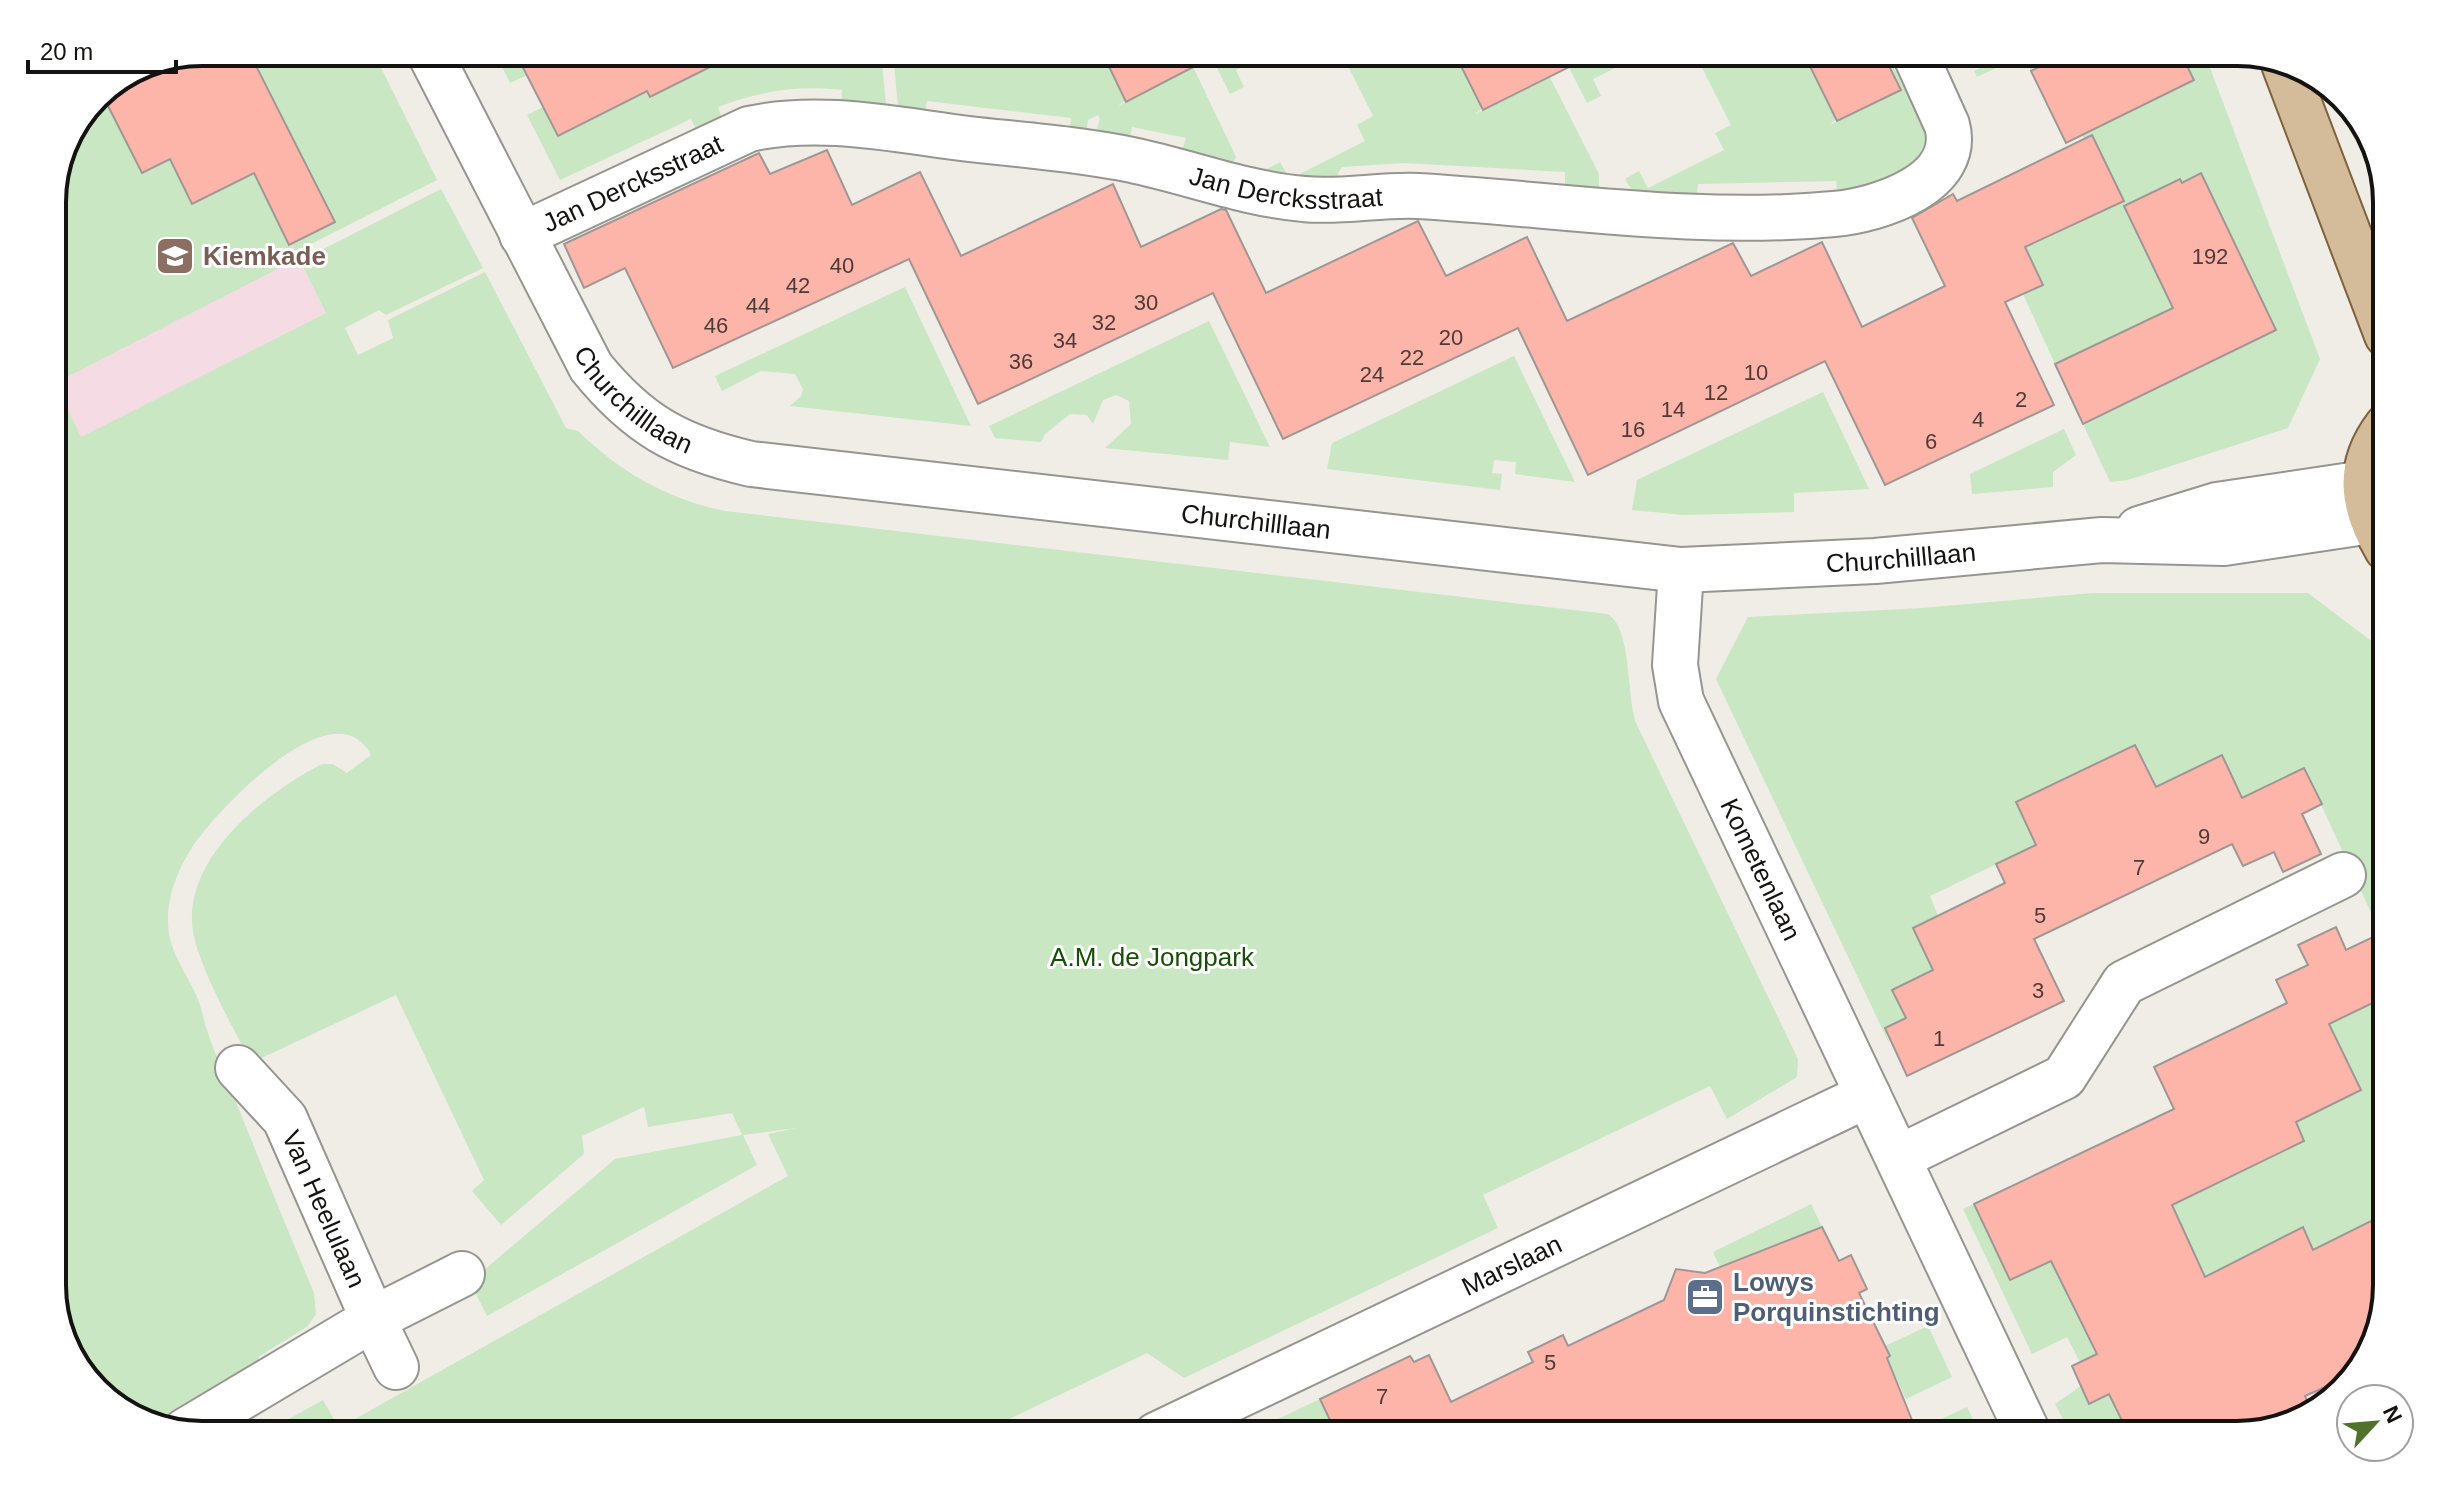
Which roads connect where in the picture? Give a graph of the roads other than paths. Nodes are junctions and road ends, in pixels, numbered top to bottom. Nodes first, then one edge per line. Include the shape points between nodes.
1 (436, 66) edge
2 (1920, 66) edge
3 (2289, 76) edge
4 (522, 235) junction
5 (2373, 298) edge
6 (2373, 450) edge
7 (2373, 497) edge
8 (2373, 518) edge
9 (1681, 570) junction
10 (2343, 875) dead end
11 (238, 1068) dead end
12 (1868, 1095) junction
13 (1898, 1158) junction
14 (462, 1274) dead end
15 (373, 1319) junction
16 (396, 1367) dead end
17 (202, 1421) edge
18 (1185, 1421) edge
19 (2022, 1421) edge

1 - 4 street, Churchilllaan
2 - 4 street, Jan Dercksstraat via 1951,137 1946,161 1928,180 1895,198 1835,214 1733,218 1413,195 1304,199 1085,153 784,121 749,129
3 - 5 main road
4 - 9 street, Churchilllaan via 568,327 612,394 646,424 686,446 724,458
6 - 7 main road
8 - 9 street, Churchilllaan via 2217,505 2102,540 1875,561
9 - 12 street, Kometenlaan via 1675,665 1681,701
10 - 13 street via 2124,983 2064,1077
11 - 15 street, Van Heelulaan via 285,1119
12 - 13 street, Kometenlaan
12 - 18 street, Marslaan
13 - 19 street, Kometenlaan
14 - 15 street, Van Heelulaan
15 - 16 street, Van Heelulaan
15 - 17 street, Van Heelulaan

